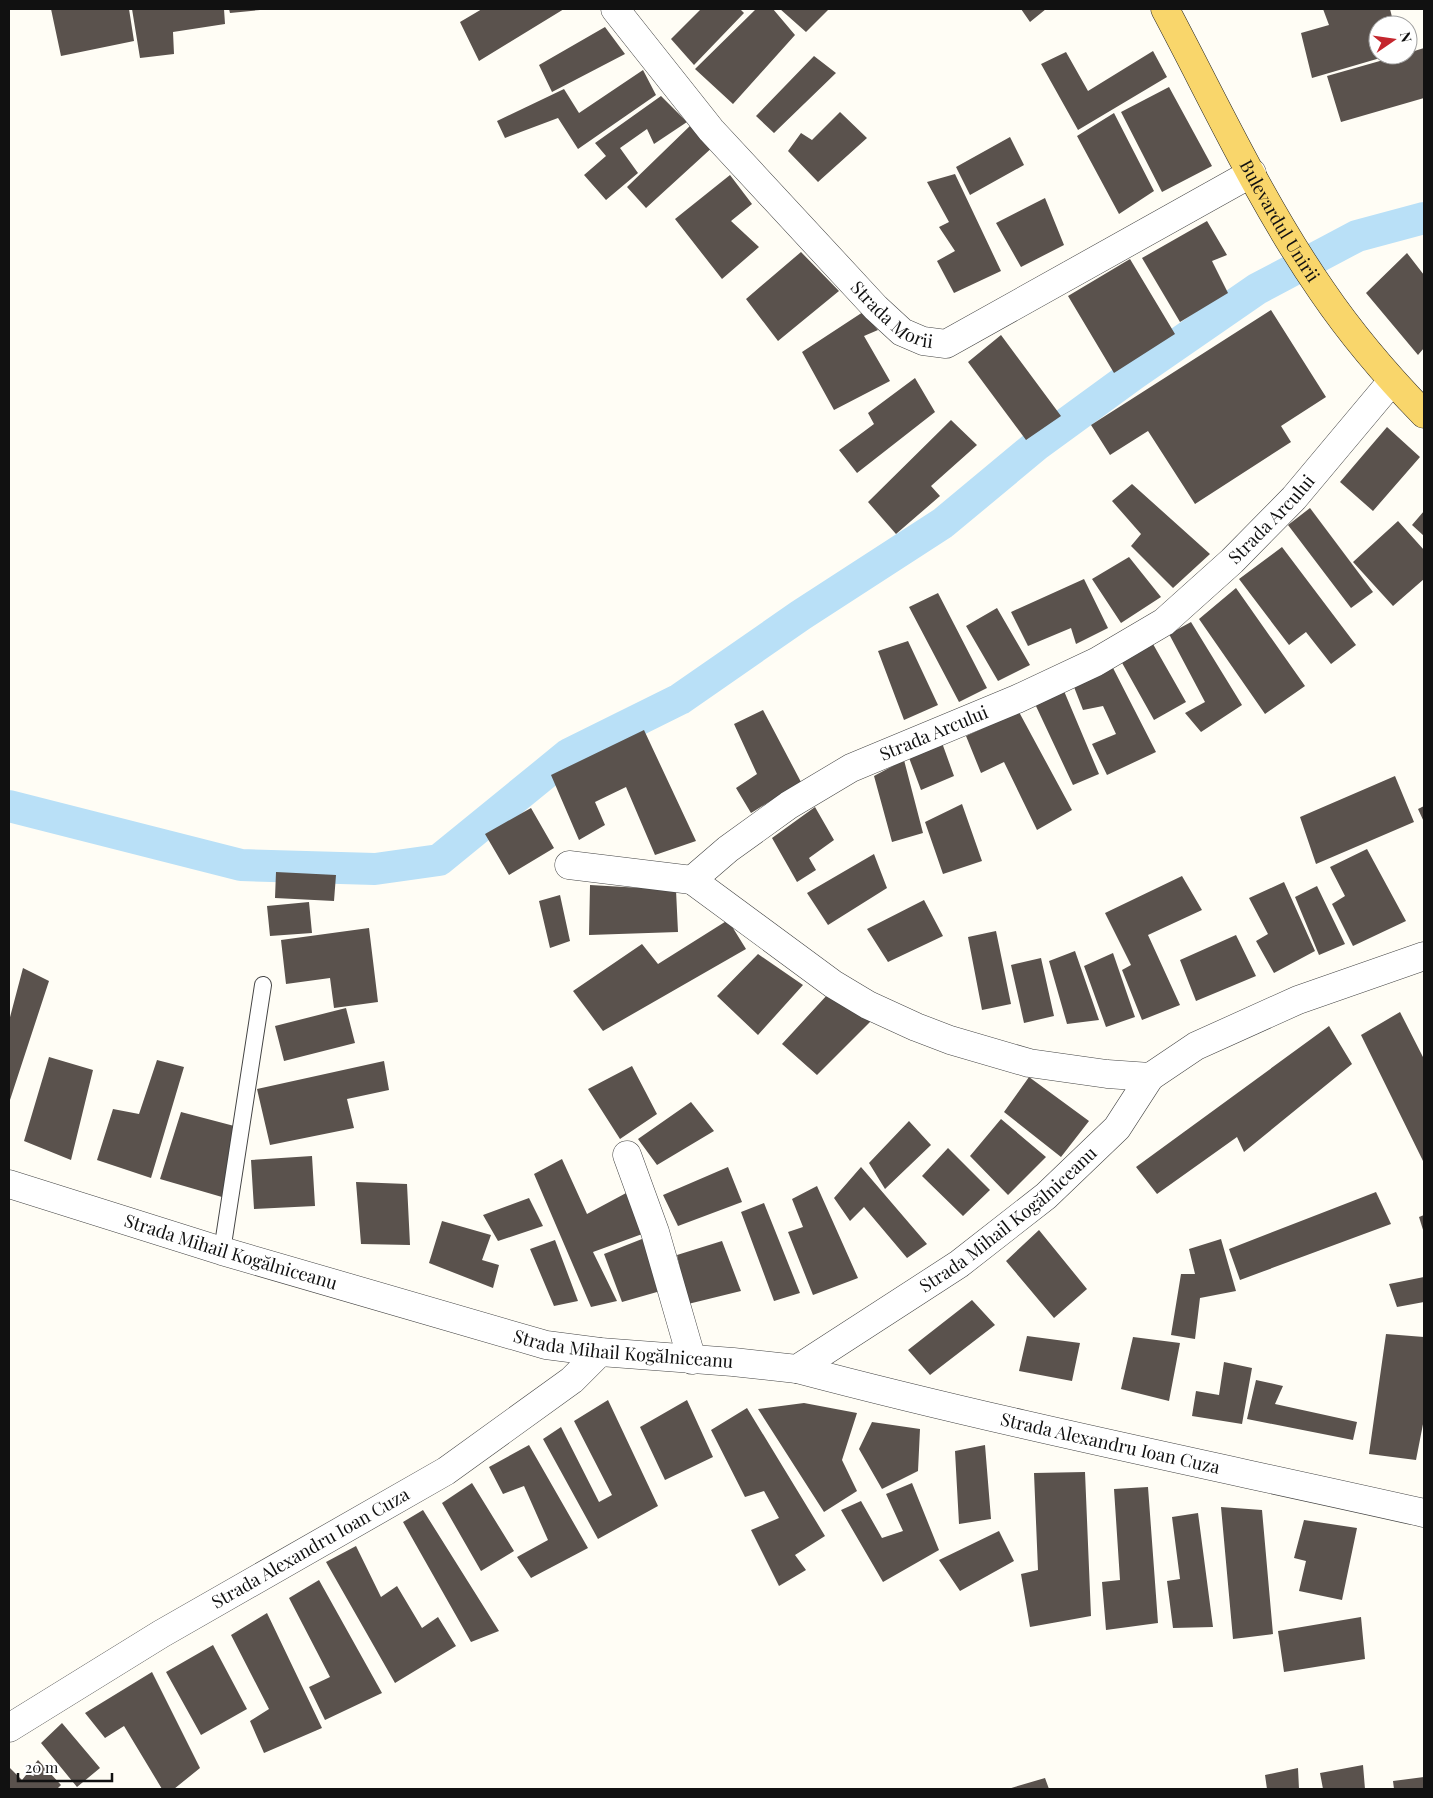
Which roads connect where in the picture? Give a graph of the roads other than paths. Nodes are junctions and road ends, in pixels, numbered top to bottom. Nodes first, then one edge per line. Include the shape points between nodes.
1 (615, 9) edge
2 (1165, 9) edge
3 (1252, 174) junction
4 (1392, 381) junction
5 (1424, 414) edge
6 (569, 866) dead end
7 (692, 880) junction
8 (1424, 956) edge
9 (263, 985) dead end
10 (1150, 1077) junction
11 (627, 1155) dead end
12 (9, 1184) edge
13 (222, 1252) junction
14 (600, 1352) junction
15 (692, 1360) junction
16 (797, 1369) junction
17 (1424, 1513) edge
18 (9, 1728) edge

1 - 3 street, Strada Morii via 711,130 792,219 876,308 902,332 923,342 946,344
2 - 3 main road, Bulevardul Unirii
3 - 4 main road, Bulevardul Unirii via 1286,236 1322,291
4 - 5 main road, Bulevardul Unirii
4 - 7 street, Strada Arcului via 1294,498 1232,561 1164,622 1096,662 1035,691 850,768 789,805 728,849
6 - 7 street
7 - 10 street via 833,984 868,1005 950,1040 1029,1063
8 - 10 street, Strada Mihail Kogălniceanu via 1360,977 1238,1026 1196,1046
9 - 13 lane
10 - 16 street, Strada Mihail Kogălniceanu via 1117,1128 1046,1196 959,1264
11 - 15 street via 655,1232
12 - 13 street, Strada Mihail Kogălniceanu
13 - 14 street, Strada Mihail Kogălniceanu via 546,1345
14 - 15 street, Strada Mihail Kogălniceanu
14 - 18 street, Strada Alexandru Ioan Cuza via 572,1380 446,1471 161,1634
15 - 16 street, Strada Mihail Kogălniceanu
16 - 17 street, Strada Alexandru Ioan Cuza via 1034,1427

